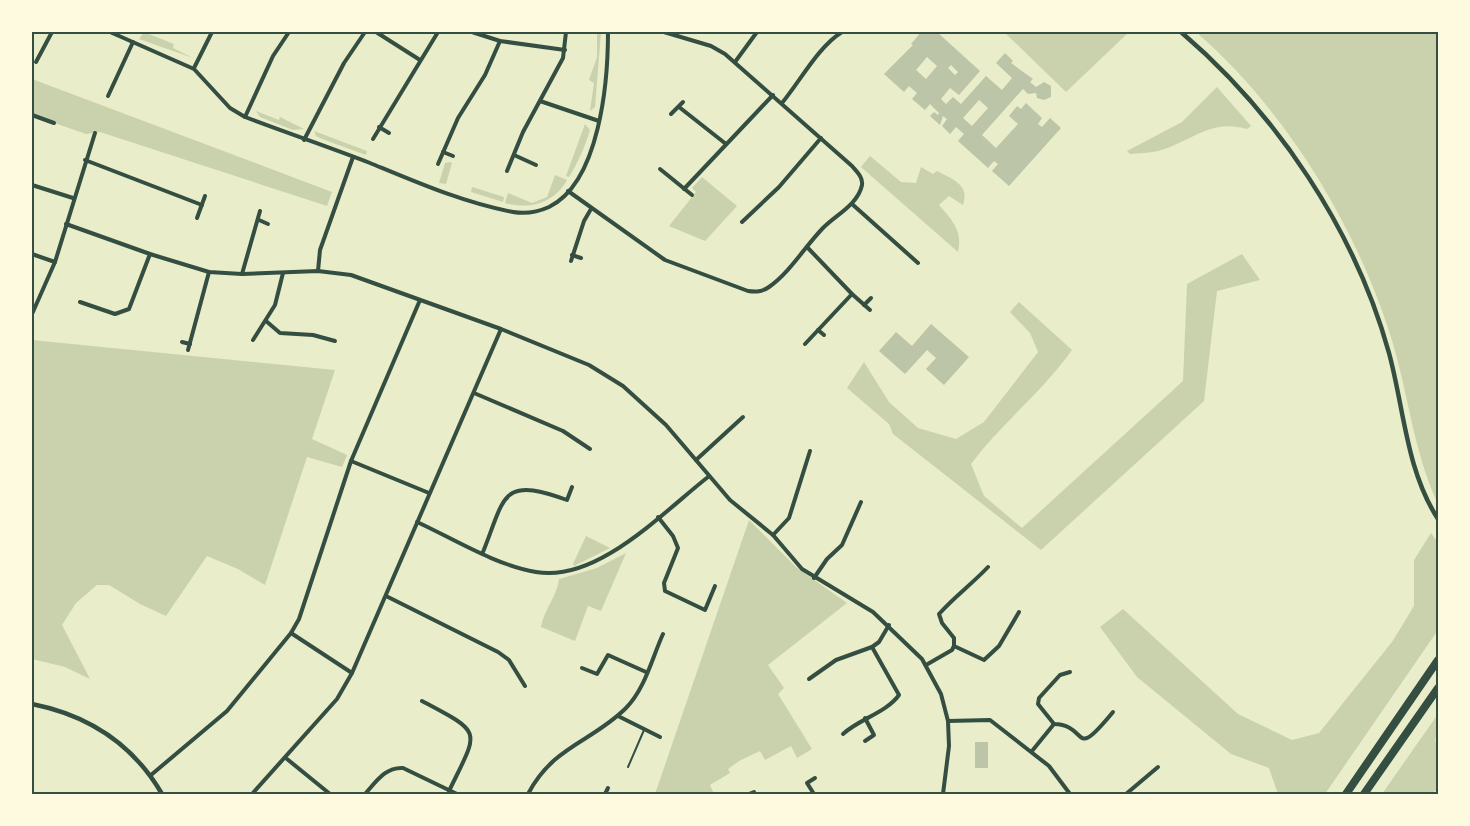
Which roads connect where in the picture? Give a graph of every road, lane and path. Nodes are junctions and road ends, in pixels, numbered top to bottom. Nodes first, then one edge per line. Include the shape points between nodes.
1 (52, 32) edge
2 (110, 32) edge
3 (212, 32) edge
4 (289, 32) edge
5 (366, 32) edge
6 (376, 32) edge
7 (438, 32) edge
8 (472, 32) edge
9 (566, 32) edge
10 (608, 32) edge
11 (664, 32) edge
12 (758, 32) edge
13 (842, 32) edge
14 (1181, 32) edge
15 (680, 34) edge
16 (500, 41) junction
17 (133, 42) junction
18 (565, 50) junction
19 (420, 60) junction
20 (36, 62) dead end
21 (735, 62) junction
22 (194, 69) junction
23 (773, 95) junction
24 (108, 96) dead end
25 (540, 101) junction
26 (683, 102) dead end
27 (782, 103) junction
28 (679, 107) junction
29 (671, 114) dead end
30 (32, 115) edge
31 (245, 117) junction
32 (599, 122) junction
33 (54, 123) dead end
34 (379, 128) junction
35 (95, 133) dead end
36 (389, 133) dead end
37 (821, 138) junction
38 (373, 139) dead end
39 (304, 140) junction
40 (726, 144) junction
41 (443, 152) junction
42 (514, 155) junction
43 (453, 156) dead end
44 (353, 157) junction
45 (85, 160) junction
46 (438, 164) dead end
47 (536, 165) dead end
48 (660, 169) dead end
49 (507, 171) dead end
50 (32, 184) edge
51 (684, 189) junction
52 (568, 191) junction
53 (692, 195) dead end
54 (205, 196) dead end
55 (73, 198) junction
56 (852, 204) junction
57 (202, 206) junction
58 (591, 209) junction
59 (260, 212) dead end
60 (197, 218) dead end
61 (259, 220) junction
62 (742, 222) dead end
63 (66, 224) junction
64 (268, 224) dead end
65 (807, 247) junction
66 (32, 254) edge
67 (150, 254) junction
68 (572, 255) junction
69 (580, 258) dead end
70 (571, 261) dead end
71 (55, 262) junction
72 (918, 263) dead end
73 (318, 271) junction
74 (209, 272) junction
75 (283, 273) junction
76 (242, 274) junction
77 (852, 294) junction
78 (871, 298) dead end
79 (420, 300) junction
80 (80, 302) dead end
81 (864, 305) junction
82 (870, 310) dead end
83 (32, 314) edge
84 (266, 321) junction
85 (501, 329) junction
86 (818, 330) junction
87 (824, 335) dead end
88 (253, 340) dead end
89 (335, 341) dead end
90 (182, 342) dead end
91 (190, 344) junction
92 (805, 344) dead end
93 (188, 350) dead end
94 (474, 393) junction
95 (743, 417) dead end
96 (590, 449) dead end
97 (810, 451) dead end
98 (696, 460) junction
99 (351, 461) junction
100 (708, 477) junction
101 (572, 488) dead end
102 (429, 493) junction
103 (861, 502) dead end
104 (658, 517) junction
105 (1438, 519) edge
106 (417, 522) junction
107 (773, 536) junction
108 (483, 552) junction
109 (988, 567) dead end
110 (814, 578) junction
111 (715, 586) dead end
112 (386, 596) junction
113 (1019, 612) dead end
114 (889, 625) junction
115 (291, 633) junction
116 (663, 634) dead end
117 (954, 646) junction
118 (872, 647) junction
119 (1438, 660) edge
120 (926, 665) junction
121 (582, 668) dead end
122 (646, 672) junction
123 (1070, 672) dead end
124 (352, 673) junction
125 (809, 679) dead end
126 (525, 686) dead end
127 (1438, 688) edge
128 (422, 701) dead end
129 (32, 704) edge
130 (1113, 712) dead end
131 (618, 716) junction
132 (865, 718) junction
133 (948, 722) junction
134 (1054, 724) junction
135 (644, 730) junction
136 (843, 734) dead end
137 (660, 737) dead end
138 (865, 741) dead end
139 (1032, 751) junction
140 (287, 759) junction
141 (628, 767) dead end
142 (1158, 767) dead end
143 (151, 776) junction
144 (815, 778) dead end
145 (608, 788) dead end
146 (449, 791) junction
147 (754, 792) dead end
148 (162, 795) edge
149 (252, 795) edge
150 (330, 795) edge
151 (366, 795) edge
152 (457, 795) edge
153 (528, 795) edge
154 (605, 795) edge
155 (749, 795) edge
156 (814, 795) edge
157 (943, 795) edge
158 (1070, 795) edge
159 (1126, 795) edge
160 (1346, 795) edge
161 (1364, 795) edge

1 - 20 street
2 - 17 street
3 - 22 street
4 - 31 street via 273,56
5 - 39 street via 344,63
6 - 19 street
7 - 19 street
8 - 16 street
9 - 18 street
10 - 32 street
11 - 15 street
12 - 21 street
13 - 27 street via 824,45
14 - 105 street via 1251,102 1335,222 1382,333 1413,461
15 - 21 street via 711,46
16 - 18 street
16 - 41 street
17 - 22 street
17 - 24 street
18 - 25 street
19 - 34 street
21 - 23 street
22 - 31 street via 230,108
23 - 27 street
23 - 40 street
25 - 32 street
25 - 42 street
26 - 28 street
27 - 37 street
28 - 29 street
28 - 40 street
30 - 33 street
31 - 39 street
32 - 52 street via 584,163
34 - 36 street
34 - 38 street
35 - 45 street
37 - 56 street via 861,177 862,184
37 - 62 street
39 - 44 street
40 - 51 street
41 - 43 street
41 - 46 street
42 - 47 street
42 - 49 street
44 - 52 street via 435,189 514,212 548,207
44 - 73 street via 320,250
45 - 55 street
45 - 57 street
48 - 51 street
50 - 55 street
51 - 53 street
52 - 58 street
54 - 57 street
55 - 63 street
56 - 65 street
56 - 72 street
57 - 60 street
58 - 65 street via 665,260 748,291 768,288
58 - 68 street
59 - 61 street
61 - 64 street
61 - 76 street
63 - 67 street
63 - 71 street
65 - 77 street
66 - 71 street
67 - 74 street
67 - 80 street via 129,309 115,314
68 - 69 street
68 - 70 street
71 - 83 street
73 - 75 street
73 - 79 street via 351,275
74 - 76 street
74 - 91 street
75 - 76 street
75 - 84 street
77 - 81 street
77 - 86 street
78 - 81 street
79 - 85 street
79 - 99 street
81 - 82 street
84 - 88 street
84 - 89 street via 280,333
85 - 94 street
85 - 98 street via 589,365 623,386 666,425
86 - 87 street
86 - 92 street
90 - 91 street
91 - 93 street
94 - 96 street via 563,431
94 - 102 street
95 - 98 street
97 - 107 street via 789,518
98 - 100 street
99 - 102 street
99 - 115 street via 306,605
100 - 104 street
100 - 107 street
101 - 108 street via 567,500 524,489 510,493
102 - 106 street
103 - 110 street via 842,545
104 - 108 street via 609,556 585,567 539,573
104 - 111 street via 678,548 663,586 665,591 705,610
106 - 108 street
106 - 112 street
107 - 110 street
109 - 117 street via 939,614 954,638
110 - 114 street
112 - 124 street
112 - 126 street via 498,652 509,660
113 - 117 street via 999,646 984,660
114 - 118 street
114 - 120 street
115 - 124 street
115 - 143 street via 227,711
116 - 122 street
117 - 120 street
118 - 125 street via 836,660
118 - 132 street via 899,695
119 - 160 highway
120 - 133 street via 941,694
121 - 122 street via 597,674 608,655
122 - 131 street via 638,694
123 - 134 street via 1060,675 1039,698 1038,704
124 - 140 street via 337,699
127 - 161 highway
128 - 146 street via 461,722 471,734 472,744
129 - 143 street via 62,710 102,730
130 - 134 street via 1086,739 1063,724
131 - 135 street
131 - 153 street via 556,757 533,783
132 - 136 street
132 - 138 street via 874,735
133 - 139 street via 990,720
133 - 157 street
134 - 139 street
135 - 137 street
135 - 141 lane
139 - 158 street via 1049,766
140 - 149 street
140 - 150 street
142 - 159 street
143 - 148 street
144 - 156 street via 807,783
145 - 154 street
146 - 151 street via 402,768 394,768 384,773
146 - 152 street
147 - 155 street

